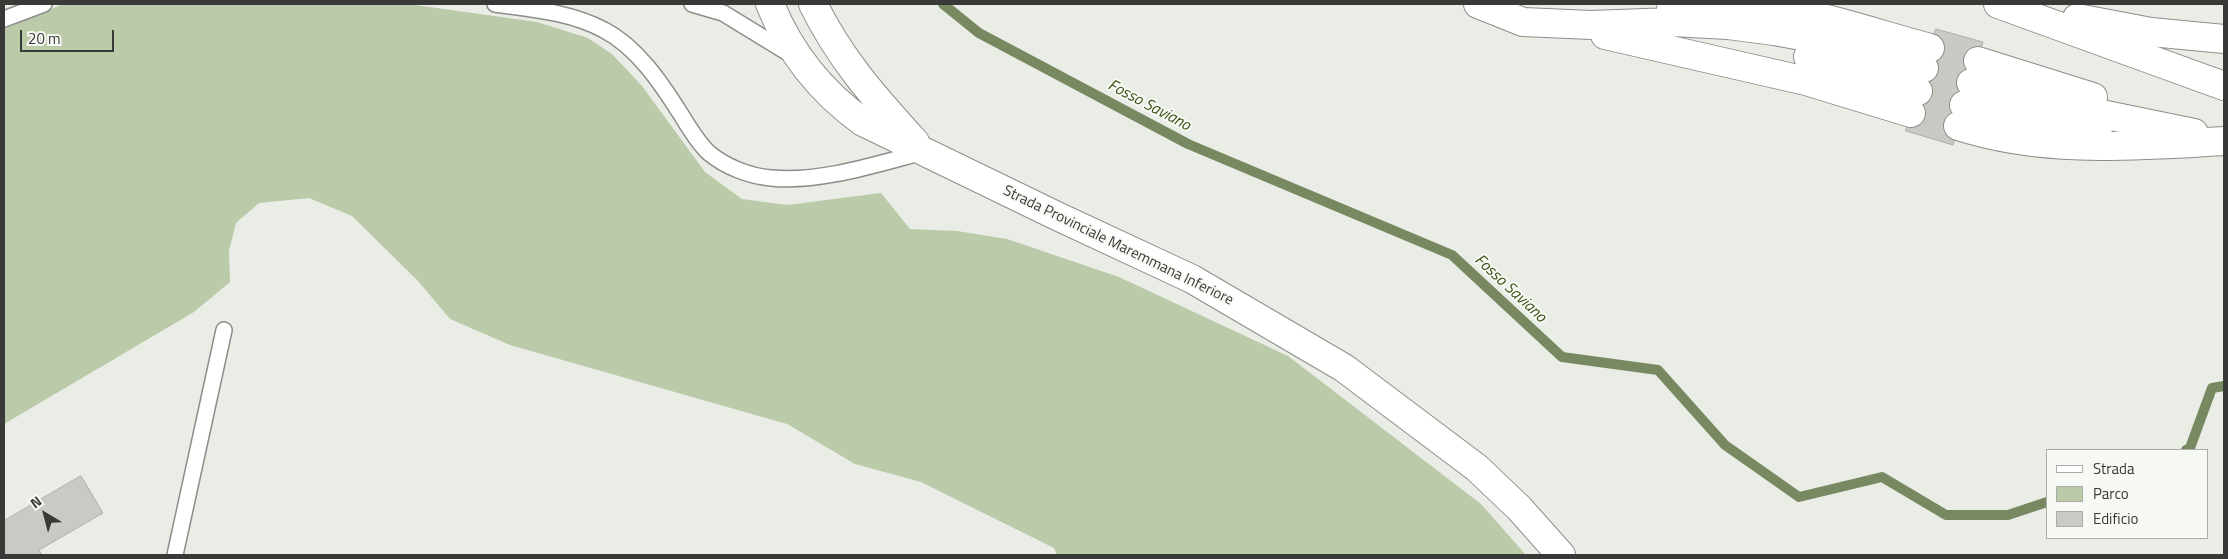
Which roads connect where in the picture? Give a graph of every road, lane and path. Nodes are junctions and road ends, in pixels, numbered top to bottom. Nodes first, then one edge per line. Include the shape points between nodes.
1 (44, 4) edge
2 (494, 4) edge
3 (692, 4) edge
4 (770, 4) edge
5 (813, 4) edge
6 (1478, 4) edge
7 (1728, 4) edge
8 (1735, 4) edge
9 (1998, 4) edge
10 (2014, 4) edge
11 (721, 9) edge
12 (4, 19) edge
13 (1555, 24) junction
14 (1591, 25) junction
15 (2224, 39) edge
16 (800, 60) junction
17 (1921, 80) junction
18 (2224, 86) edge
19 (1968, 94) junction
20 (2224, 131) edge
21 (2224, 136) edge
22 (2224, 141) edge
23 (925, 152) junction
24 (224, 330) dead end
25 (175, 555) edge
26 (1561, 555) edge

1 - 12 lane
2 - 23 lane via 574,18 605,30 629,49 656,78 699,143 708,152 746,173 772,178 802,178
3 - 11 lane
4 - 16 main road, Strada Provinciale Maremmana Inferiore
5 - 23 main road, Strada Provinciale Maremmana Inferiore via 829,36 854,73
6 - 13 main road via 1524,22
7 - 14 main road via 1660,11
8 - 17 main road via 1797,12
9 - 18 main road
10 - 15 main road via 2151,32
11 - 16 lane
13 - 14 main road
13 - 17 main road via 1806,81
14 - 17 main road via 1728,41
16 - 23 main road, Strada Provinciale Maremmana Inferiore via 850,113 877,130
19 - 20 main road via 2087,95
19 - 21 main road via 2028,99 2194,133
19 - 22 main road via 1998,137 2073,146
23 - 26 main road, Strada Provinciale Maremmana Inferiore via 1192,279 1344,368 1477,468
24 - 25 lane

